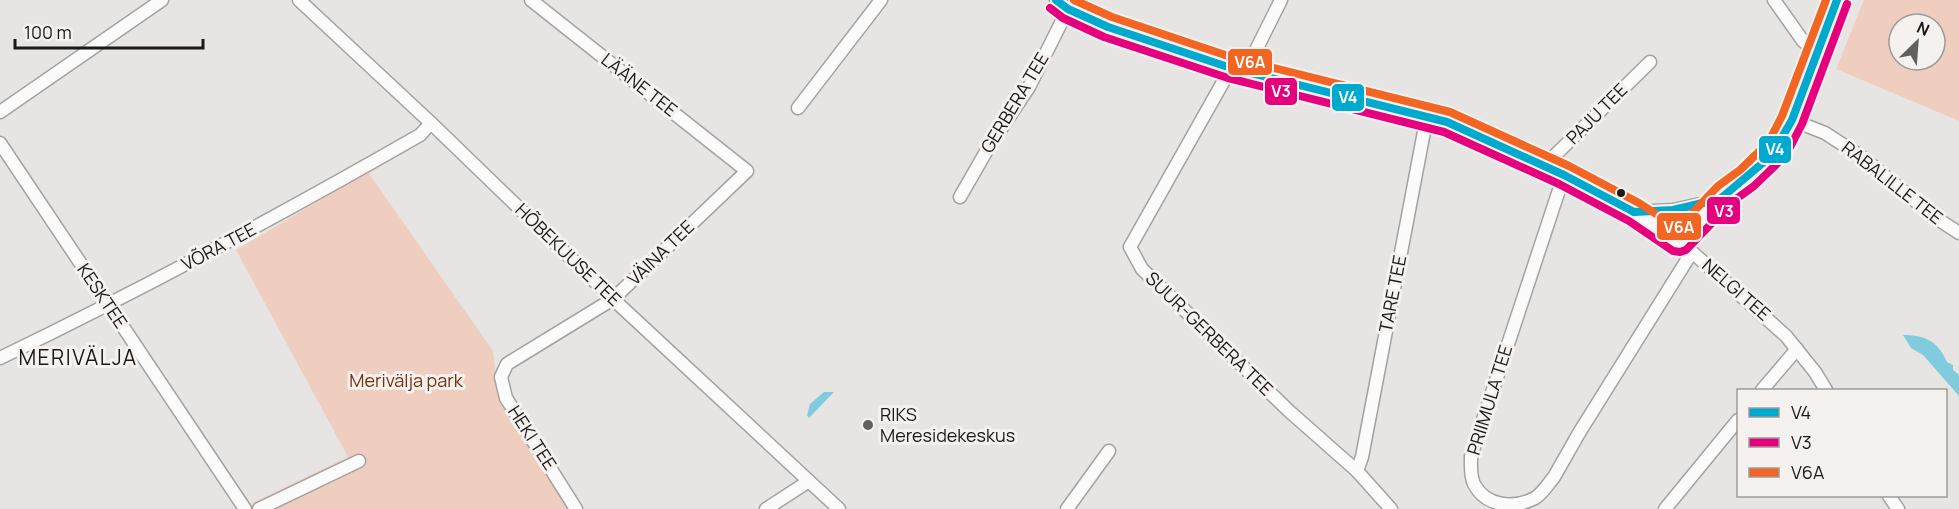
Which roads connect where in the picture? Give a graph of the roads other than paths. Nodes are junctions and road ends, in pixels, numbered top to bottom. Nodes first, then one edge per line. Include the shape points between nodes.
1 (162, 0) edge
2 (299, 0) edge
3 (531, 0) edge
4 (881, 0) edge
5 (1056, 0) edge
6 (1281, 0) edge
7 (1774, 0) edge
8 (1836, 0) edge
9 (1068, 9) junction
10 (1817, 52) junction
11 (1650, 62) dead end
12 (1231, 68) junction
13 (1249, 73) junction
14 (798, 108) dead end
15 (0, 112) edge
16 (1427, 116) junction
17 (1792, 120) junction
18 (431, 123) junction
19 (0, 143) edge
20 (1544, 166) junction
21 (747, 171) joint
22 (1564, 175) junction
23 (960, 196) dead end
24 (1720, 199) junction
25 (1634, 212) junction
26 (1959, 233) edge
27 (1679, 242) junction
28 (1692, 252) junction
29 (613, 299) junction
30 (108, 306) junction
31 (1797, 349) junction
32 (0, 358) edge
33 (507, 364) joint
34 (1763, 389) edge
35 (1825, 389) edge
36 (1737, 421) edge
37 (1109, 451) dead end
38 (359, 461) dead end
39 (1357, 471) junction
40 (808, 482) junction
41 (245, 509) edge
42 (259, 509) edge
43 (576, 509) edge
44 (766, 509) edge
45 (839, 509) edge
46 (1067, 509) edge
47 (1391, 509) edge
48 (1665, 509) edge

1 - 15 street
2 - 18 street, HÕBEKUUSE TEE
3 - 21 street, LÄÄNE TEE
4 - 14 street
5 - 9 street, NELGI TEE
6 - 13 street
7 - 10 street via 1803,41
8 - 10 street
9 - 12 street, NELGI TEE via 1108,27
9 - 23 street, GERBERA TEE via 1029,87
10 - 17 street
11 - 20 street, PAJU TEE
12 - 13 street, NELGI TEE
12 - 39 street, SUUR-GERBERA TEE via 1130,247 1142,269
13 - 16 street, NELGI TEE
16 - 20 street, NELGI TEE
16 - 39 street, TARE TEE
17 - 24 street via 1771,156
17 - 26 street, RABALILLE TEE via 1825,133 1863,157
18 - 29 street, HÕBEKUUSE TEE
18 - 30 street, VÕRA TEE via 420,135 363,168
19 - 30 street, KESKTEE
20 - 22 street, NELGI TEE
21 - 29 street, VÄINA TEE
22 - 25 street, NELGI TEE
22 - 28 street, PRIIMULA TEE via 1471,456 1473,483 1489,501 1500,506 1522,505 1546,488
24 - 25 street via 1673,210
24 - 27 street
25 - 27 street, NELGI TEE
27 - 28 street, NELGI TEE
28 - 31 street, NELGI TEE
29 - 33 street, VÄINA TEE
29 - 40 street, HÕBEKUUSE TEE
30 - 32 street, VÕRA TEE
30 - 41 street, KESKTEE
31 - 34 street
31 - 35 street, NELGI TEE
33 - 43 street, HEKI TEE via 501,377 506,398
36 - 48 street
37 - 46 street
38 - 42 street
39 - 47 street, SUUR-GERBERA TEE
40 - 44 street
40 - 45 street, HÕBEKUUSE TEE

